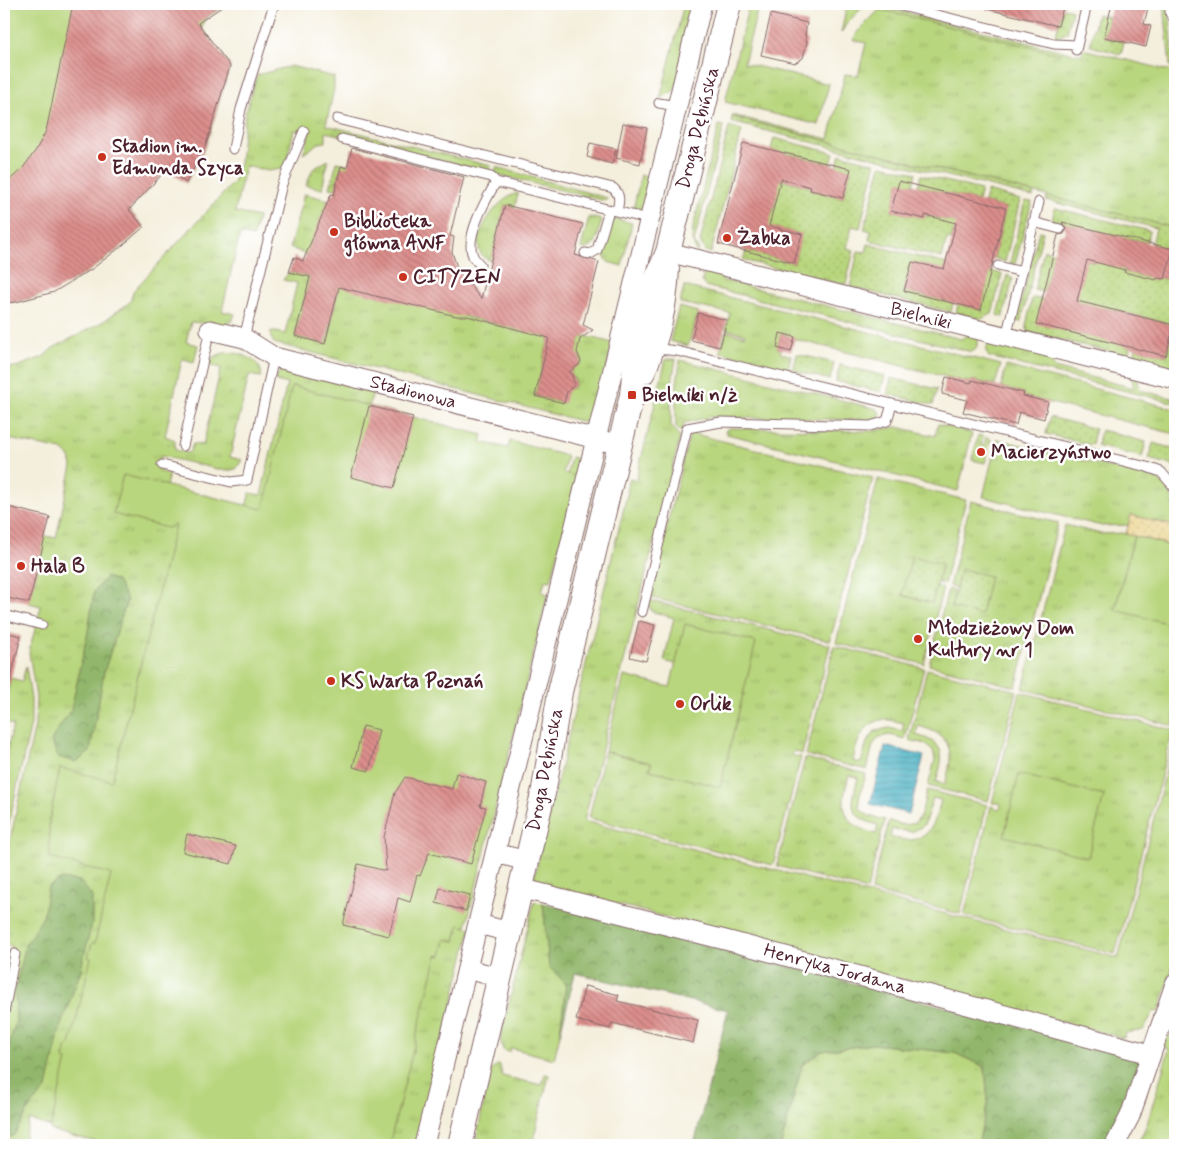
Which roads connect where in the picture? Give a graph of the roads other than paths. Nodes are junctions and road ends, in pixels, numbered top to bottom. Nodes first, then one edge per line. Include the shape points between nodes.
1 (274, 4) edge
2 (702, 4) edge
3 (729, 4) edge
4 (893, 4) edge
5 (1087, 4) edge
6 (1174, 4) edge
7 (1175, 12) edge
8 (668, 104) junction
9 (337, 119) dead end
10 (700, 122) junction
11 (671, 125) junction
12 (304, 131) dead end
13 (342, 139) dead end
14 (233, 149) dead end
15 (496, 182) junction
16 (1039, 202) dead end
17 (613, 211) junction
18 (648, 219) junction
19 (1033, 222) junction
20 (674, 226) junction
21 (1060, 229) dead end
22 (668, 252) junction
23 (585, 253) dead end
24 (480, 265) dead end
25 (998, 266) dead end
26 (1022, 272) junction
27 (210, 330) joint
28 (244, 338) junction
29 (1006, 338) junction
30 (645, 346) junction
31 (274, 357) junction
32 (1175, 380) edge
33 (892, 404) junction
34 (595, 438) junction
35 (620, 445) junction
36 (183, 446) dead end
37 (162, 465) dead end
38 (1175, 488) edge
39 (575, 519) junction
40 (601, 525) junction
41 (642, 612) dead end
42 (4, 615) edge
43 (42, 625) dead end
44 (495, 853) junction
45 (527, 861) junction
46 (520, 888) junction
47 (478, 924) junction
48 (510, 932) junction
49 (15, 954) dead end
50 (467, 969) junction
51 (498, 977) junction
52 (1175, 984) edge
53 (4, 1013) edge
54 (1150, 1054) junction
55 (424, 1145) edge
56 (460, 1145) edge
57 (1115, 1145) edge

1 - 14 lane via 241,109
2 - 8 street
3 - 10 street, Droga Dębińska
4 - 5 lane via 1076,48
6 - 7 street
8 - 10 street
8 - 11 street
9 - 17 lane via 613,188 620,198
10 - 11 street
10 - 20 street, Droga Dębińska
11 - 18 street
12 - 28 lane via 282,184
13 - 15 lane via 491,177
15 - 17 lane
15 - 24 lane via 472,238 473,256
16 - 19 lane
17 - 18 lane
17 - 23 lane via 597,250
18 - 20 street
18 - 34 street
19 - 21 lane
19 - 26 lane
20 - 22 street, Droga Dębińska
22 - 29 street, Bielniki
22 - 30 street, Droga Dębińska via 665,304
25 - 26 lane
26 - 29 lane
27 - 28 street, Stadionowa
27 - 36 lane
28 - 31 street, Stadionowa
29 - 32 street, Bielniki
30 - 33 lane
30 - 35 street, Droga Dębińska
31 - 34 street, Stadionowa
31 - 37 lane via 247,480 231,482
33 - 38 lane via 1147,467 1161,472
33 - 41 lane via 887,422 870,426 721,422 687,428
34 - 35 street, Stadionowa
34 - 39 street
35 - 40 street, Droga Dębińska
39 - 40 street
39 - 44 street
40 - 45 street, Droga Dębińska via 560,692 544,789
42 - 43 lane
44 - 45 street
44 - 47 street
45 - 46 street, Droga Dębińska
46 - 48 street, Droga Dębińska
46 - 54 street, Henryka Jordana
47 - 48 street
47 - 50 street
48 - 51 street, Droga Dębińska
49 - 53 lane
50 - 51 street
50 - 55 street
51 - 56 street, Droga Dębińska
52 - 54 street
54 - 57 street via 1127,1124

